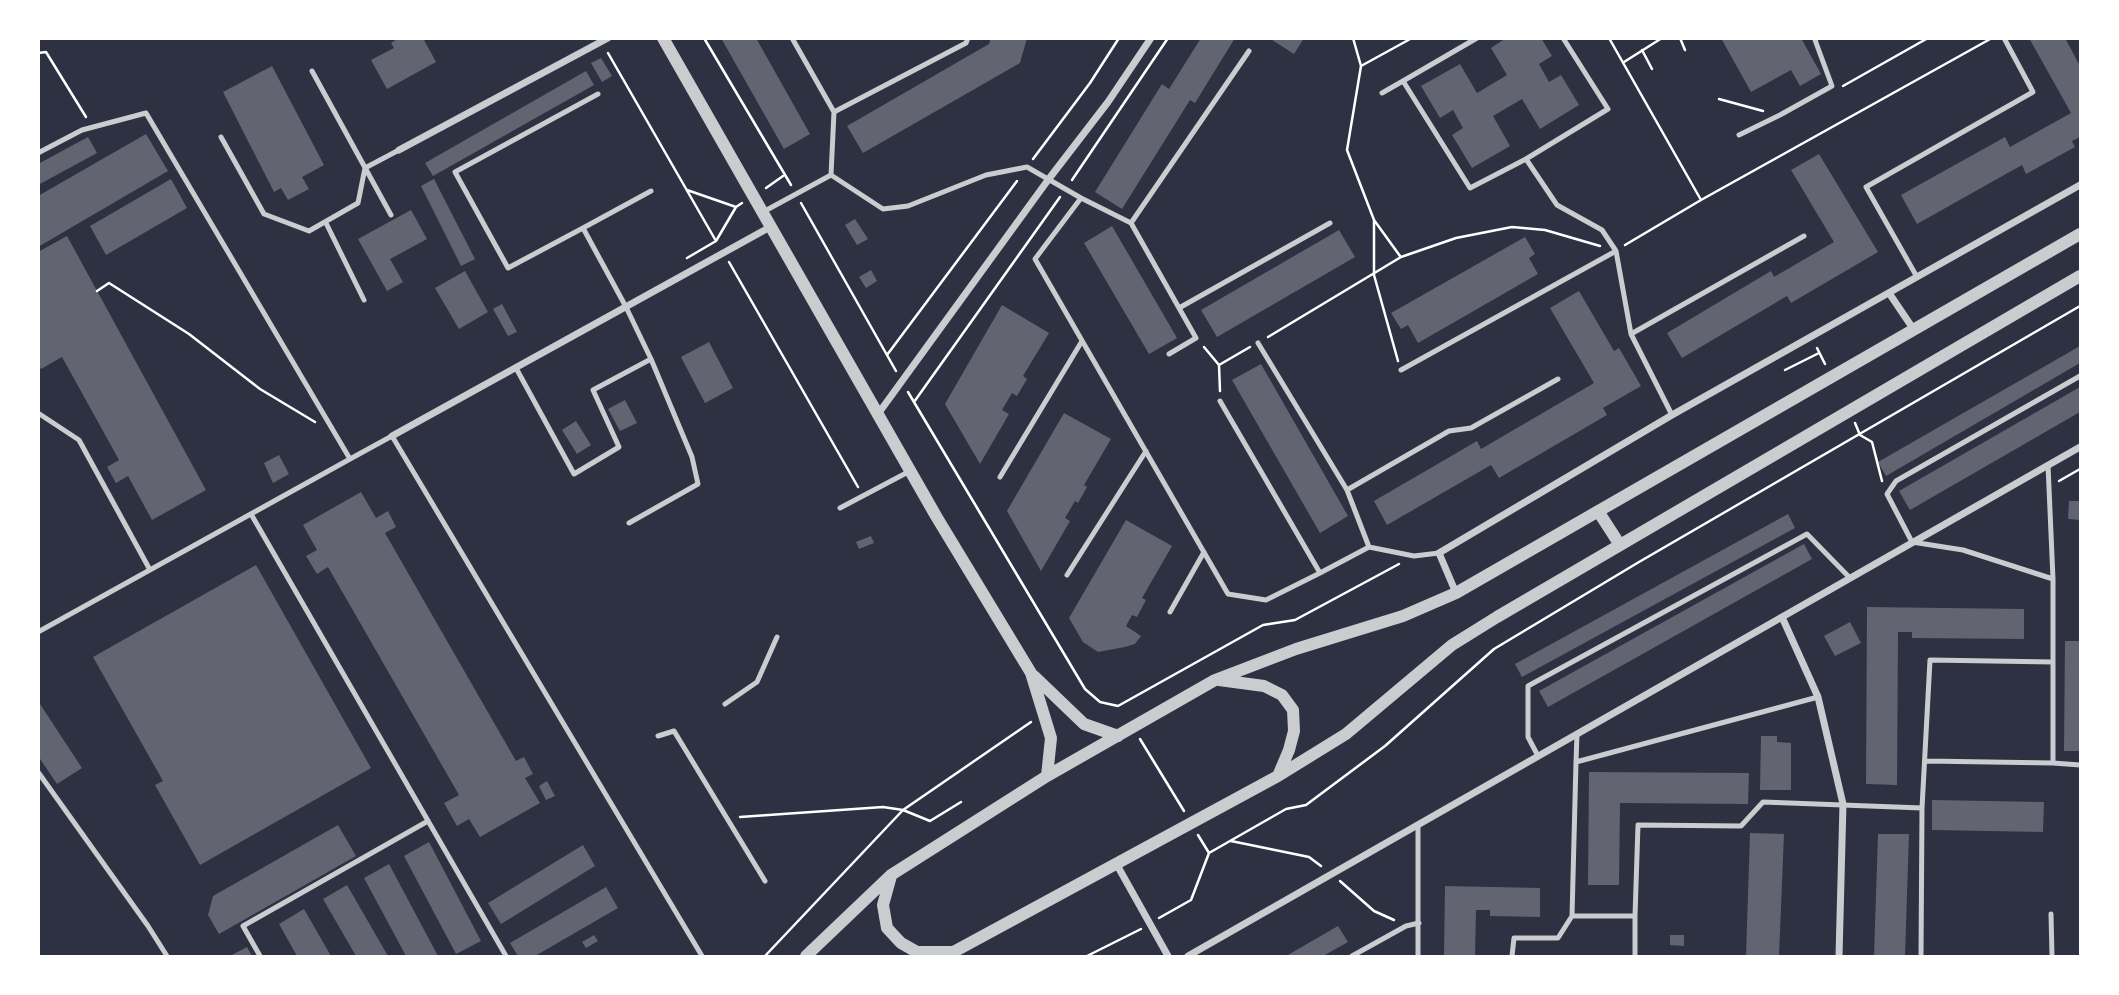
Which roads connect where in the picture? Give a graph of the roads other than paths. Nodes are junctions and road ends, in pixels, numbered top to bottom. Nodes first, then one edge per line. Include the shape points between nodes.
1 (663, 38) edge
2 (792, 38) edge
3 (968, 38) edge
4 (1151, 38) edge
5 (1477, 38) edge
6 (1563, 38) edge
7 (1817, 38) edge
8 (2004, 38) edge
9 (605, 40) edge
10 (1249, 51) dead end
11 (312, 71) dead end
12 (1403, 81) junction
13 (1382, 93) dead end
14 (598, 94) dead end
15 (834, 112) junction
16 (1739, 135) dead end
17 (221, 137) dead end
18 (399, 150) joint
19 (38, 153) edge
20 (1526, 159) junction
21 (365, 168) junction
22 (831, 175) junction
23 (1048, 180) junction
24 (2081, 185) edge
25 (651, 191) dead end
26 (1081, 198) junction
27 (763, 212) junction
28 (391, 215) dead end
29 (326, 223) junction
30 (1131, 223) junction
31 (1330, 223) dead end
32 (772, 226) junction
33 (583, 228) junction
34 (2081, 234) edge
35 (1804, 236) dead end
36 (1616, 251) junction
37 (2081, 276) edge
38 (1917, 277) junction
39 (1889, 293) junction
40 (364, 300) dead end
41 (626, 307) junction
42 (1179, 308) junction
43 (1914, 331) junction
44 (1630, 334) junction
45 (1082, 341) junction
46 (1258, 343) road end
47 (1168, 354) dead end
48 (651, 359) junction
49 (516, 368) junction
50 (1401, 370) road end
51 (2081, 376) edge
52 (1558, 379) dead end
53 (1220, 401) road end
54 (38, 414) edge
55 (878, 414) junction
56 (1672, 415) junction
57 (392, 436) junction
58 (2081, 447) edge
59 (1146, 451) junction
60 (350, 459) junction
61 (2048, 465) junction
62 (910, 471) junction
63 (1000, 478) dead end
64 (1347, 490) junction
65 (840, 508) dead end
66 (1598, 511) junction
67 (251, 514) junction
68 (629, 523) dead end
69 (1912, 542) junction
70 (1620, 545) junction
71 (1368, 547) junction
72 (1204, 552) junction
73 (1440, 553) junction
74 (150, 570) junction
75 (1320, 573) junction
76 (1067, 575) dead end
77 (1850, 578) junction
78 (2053, 579) junction
79 (1457, 593) junction
80 (1170, 612) dead end
81 (1782, 617) junction
82 (38, 632) edge
83 (777, 637) dead end
84 (2053, 662) junction
85 (1031, 673) junction
86 (1215, 680) junction
87 (1818, 697) junction
88 (725, 704) dead end
89 (1577, 734) junction
90 (658, 736) dead end
91 (1118, 736) junction
92 (1538, 756) junction
93 (1926, 761) junction
94 (1576, 762) junction
95 (2053, 763) junction
96 (2081, 765) edge
97 (38, 772) edge
98 (1047, 776) junction
99 (1278, 776) junction
100 (1843, 804) junction
101 (1922, 808) junction
102 (428, 821) junction
103 (1418, 825) junction
104 (1117, 865) junction
105 (891, 875) junction
106 (765, 881) dead end
107 (2051, 914) dead end
108 (1572, 916) junction
109 (1635, 916) junction
110 (1419, 923) junction
111 (952, 954) edge
112 (167, 957) edge
113 (260, 957) edge
114 (506, 957) edge
115 (702, 957) edge
116 (806, 957) edge
117 (1168, 957) edge
118 (1188, 957) edge
119 (1352, 957) edge
120 (1418, 957) edge
121 (1512, 957) edge
122 (1634, 957) edge
123 (1839, 957) edge
124 (1921, 957) edge
125 (2052, 957) edge

1 - 27 street
2 - 15 lane
3 - 15 lane
4 - 23 street
5 - 12 lane
6 - 20 lane via 1608,108
7 - 16 lane via 1832,86
8 - 38 lane via 2033,92 1866,187
9 - 18 street
10 - 30 lane
11 - 21 lane
12 - 13 lane
12 - 20 lane via 1470,188
14 - 33 lane via 455,172 508,268
15 - 22 lane
17 - 29 lane via 264,214 309,231
18 - 21 lane
19 - 60 lane via 82,130 146,113
20 - 36 lane via 1557,205 1602,230
21 - 28 lane
21 - 29 lane via 358,204
22 - 23 lane via 883,209 908,206 986,175 1027,167
22 - 27 lane
23 - 26 lane
23 - 55 street
24 - 38 street
25 - 33 lane
26 - 30 lane
26 - 45 lane via 1035,259
27 - 32 street
29 - 40 lane
30 - 42 lane
31 - 42 lane
32 - 41 street
32 - 55 street
33 - 41 lane
34 - 43 street
35 - 44 lane
36 - 44 lane
36 - 50 lane
37 - 70 street
38 - 39 street
39 - 43 street
39 - 56 street
41 - 48 lane
41 - 49 street
42 - 47 lane via 1196,338
43 - 66 street
44 - 56 lane
45 - 59 lane
45 - 63 lane
46 - 64 lane
48 - 49 lane via 593,390 619,447 574,474
48 - 68 lane via 692,457 698,484
49 - 57 street
51 - 69 lane via 1896,481 1887,494
52 - 64 lane via 1471,428 1449,431
53 - 75 lane
54 - 74 lane via 79,440
55 - 62 street
56 - 73 street
57 - 60 lane
57 - 115 lane
58 - 61 street
59 - 72 lane
59 - 76 lane
60 - 67 lane
61 - 69 street
61 - 78 lane
62 - 65 lane
62 - 85 street
64 - 71 lane
66 - 70 street
66 - 79 street
67 - 74 lane
67 - 102 lane
69 - 77 street
69 - 78 lane via 1963,550
70 - 99 street via 1452,645 1346,734
71 - 73 lane via 1414,556
71 - 75 lane
72 - 75 lane via 1228,594 1266,600
72 - 80 lane
73 - 79 street
74 - 82 lane
77 - 81 street
77 - 92 lane via 1807,534 1528,685 1528,737
78 - 84 lane
79 - 86 street
81 - 87 street
81 - 89 street
83 - 88 lane via 757,682
84 - 93 lane via 1930,660
84 - 95 lane
85 - 91 street via 1084,724
85 - 98 street via 1051,738
86 - 91 street
86 - 99 street via 1264,686 1282,695 1293,710 1294,731
87 - 94 lane
87 - 100 street
89 - 92 street
89 - 94 lane
90 - 106 lane via 674,731
91 - 98 street
92 - 103 street
93 - 95 lane
93 - 101 lane
94 - 108 lane
95 - 96 lane
97 - 112 lane
98 - 105 street
99 - 104 street
100 - 101 lane
100 - 109 lane via 1763,802 1741,826 1637,825
100 - 123 street
101 - 124 lane
102 - 113 lane via 243,926
102 - 114 lane
103 - 110 lane
103 - 118 street
104 - 111 street
104 - 117 street
105 - 111 street via 883,905 887,928 909,949
105 - 116 street
107 - 125 lane
108 - 109 lane
108 - 121 lane via 1558,938 1514,938
109 - 122 lane
110 - 119 lane
110 - 120 lane

